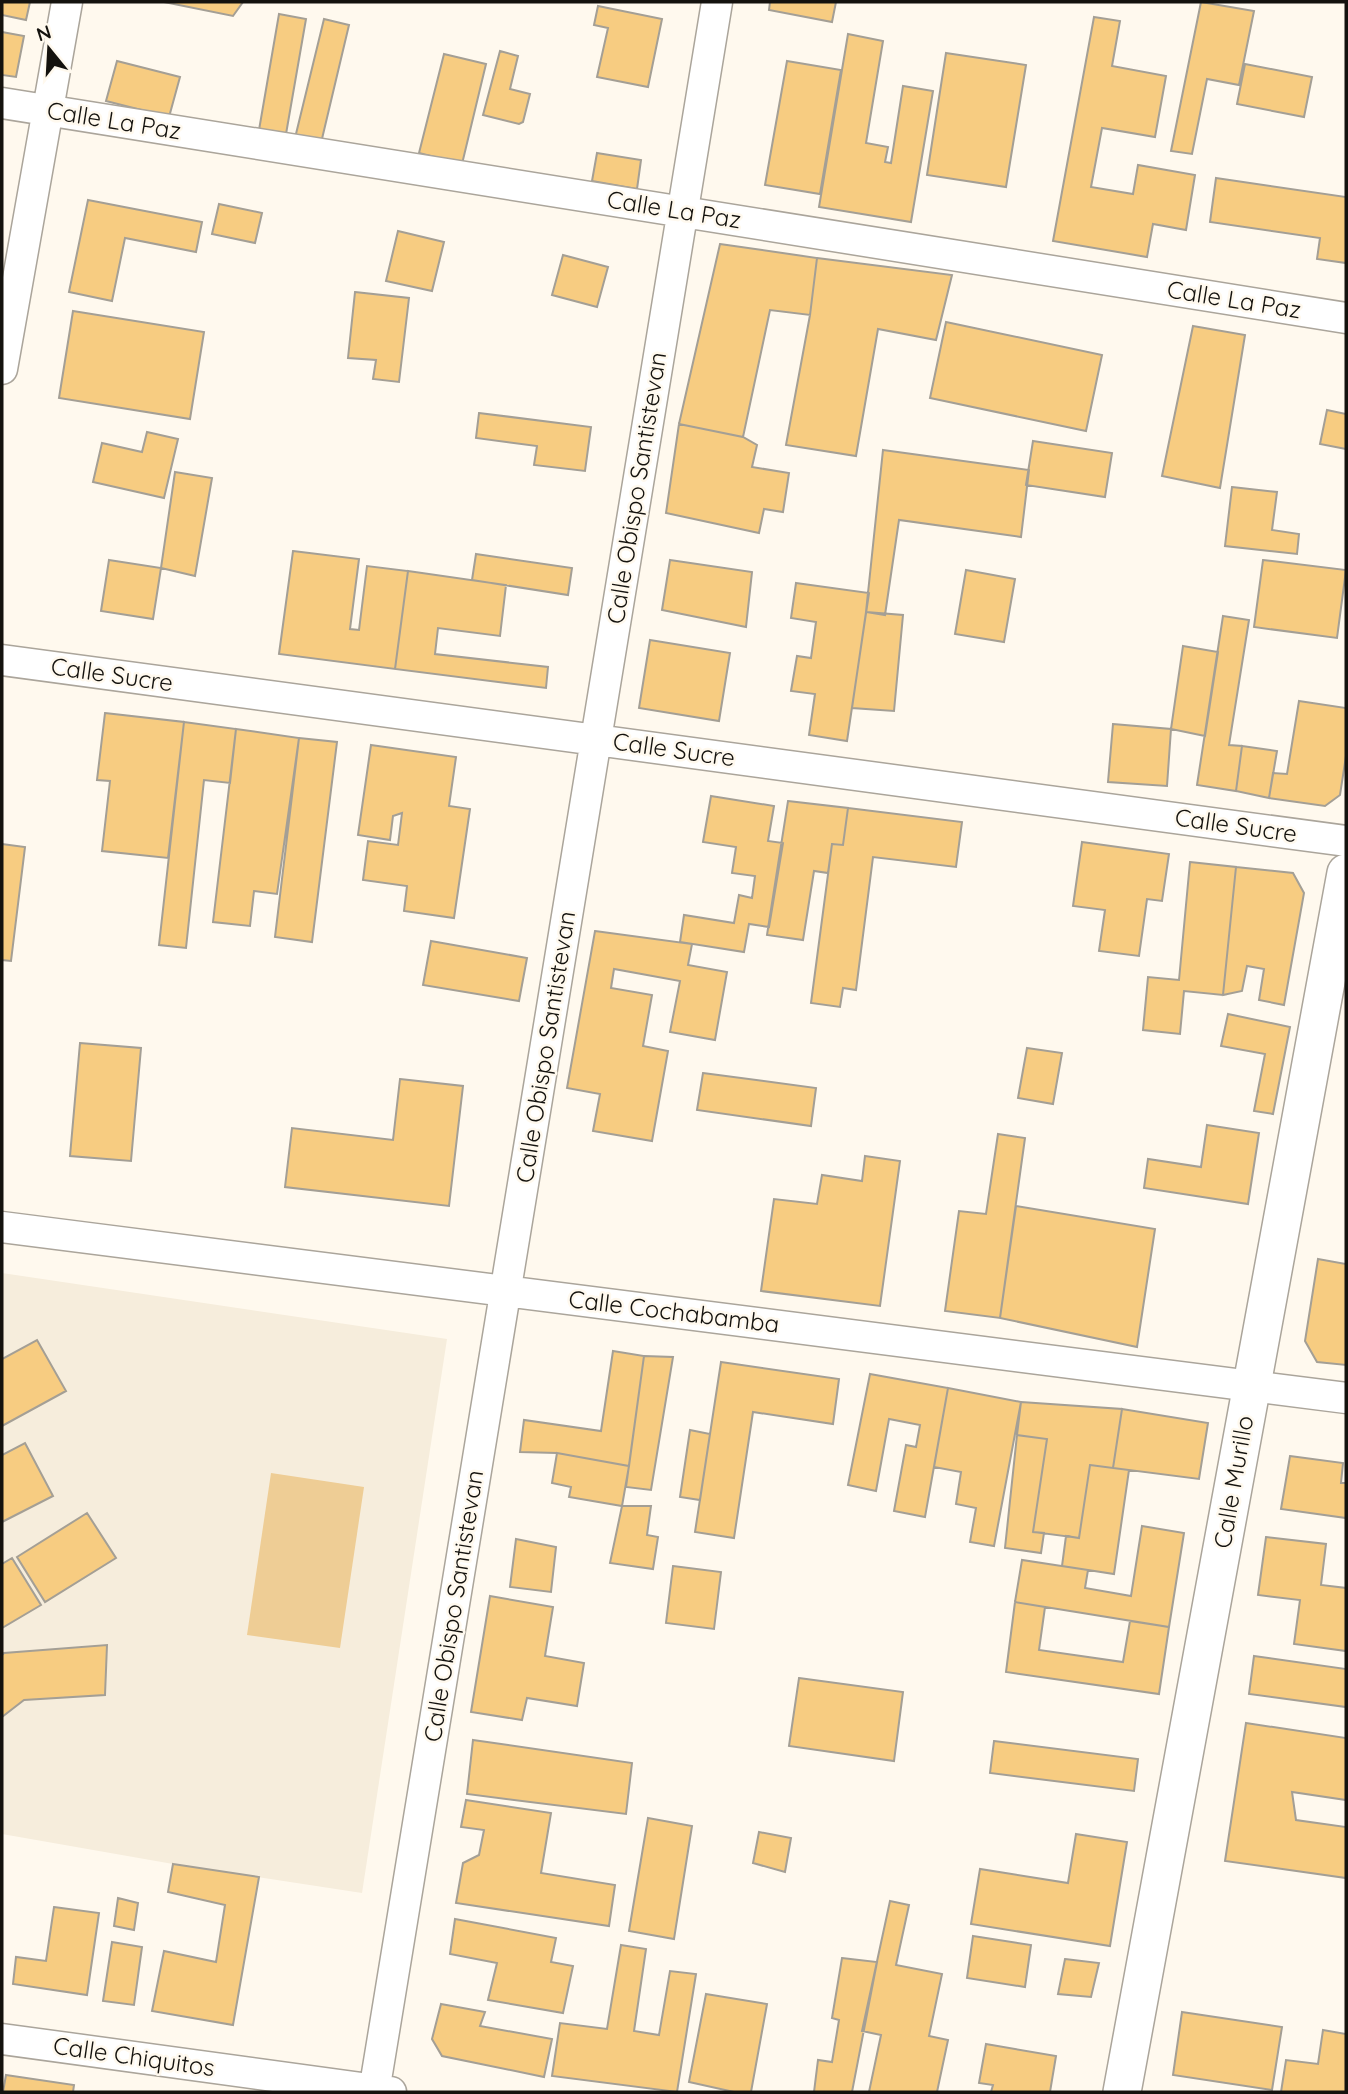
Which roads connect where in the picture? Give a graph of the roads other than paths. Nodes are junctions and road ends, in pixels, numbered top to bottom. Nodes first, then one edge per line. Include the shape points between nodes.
1 (66, 2) edge
2 (717, 2) edge
3 (2, 103) edge
4 (47, 110) junction
5 (683, 212) junction
6 (1346, 318) edge
7 (2, 369) edge
8 (2, 660) edge
9 (596, 740) junction
10 (1346, 841) edge
11 (1346, 873) edge
12 (2, 1227) edge
13 (505, 1291) junction
14 (1252, 1386) junction
15 (1346, 1398) edge
16 (2, 2039) edge
17 (380, 2092) edge
18 (1122, 2092) edge

1 - 4 street
2 - 5 street, Calle Obispo Santistevan
3 - 4 street, Calle La Paz
4 - 5 street, Calle La Paz
4 - 7 street
5 - 6 street, Calle La Paz
5 - 9 street, Calle Obispo Santistevan
8 - 9 street, Calle Sucre
9 - 10 street, Calle Sucre
9 - 13 street, Calle Obispo Santistevan
11 - 14 street, Calle Murillo
12 - 13 street, Calle Cochabamba
13 - 14 street, Calle Cochabamba
13 - 17 street, Calle Obispo Santistevan
14 - 15 street, Calle Cochabamba
14 - 18 street, Calle Murillo
16 - 17 street, Calle Chiquitos

